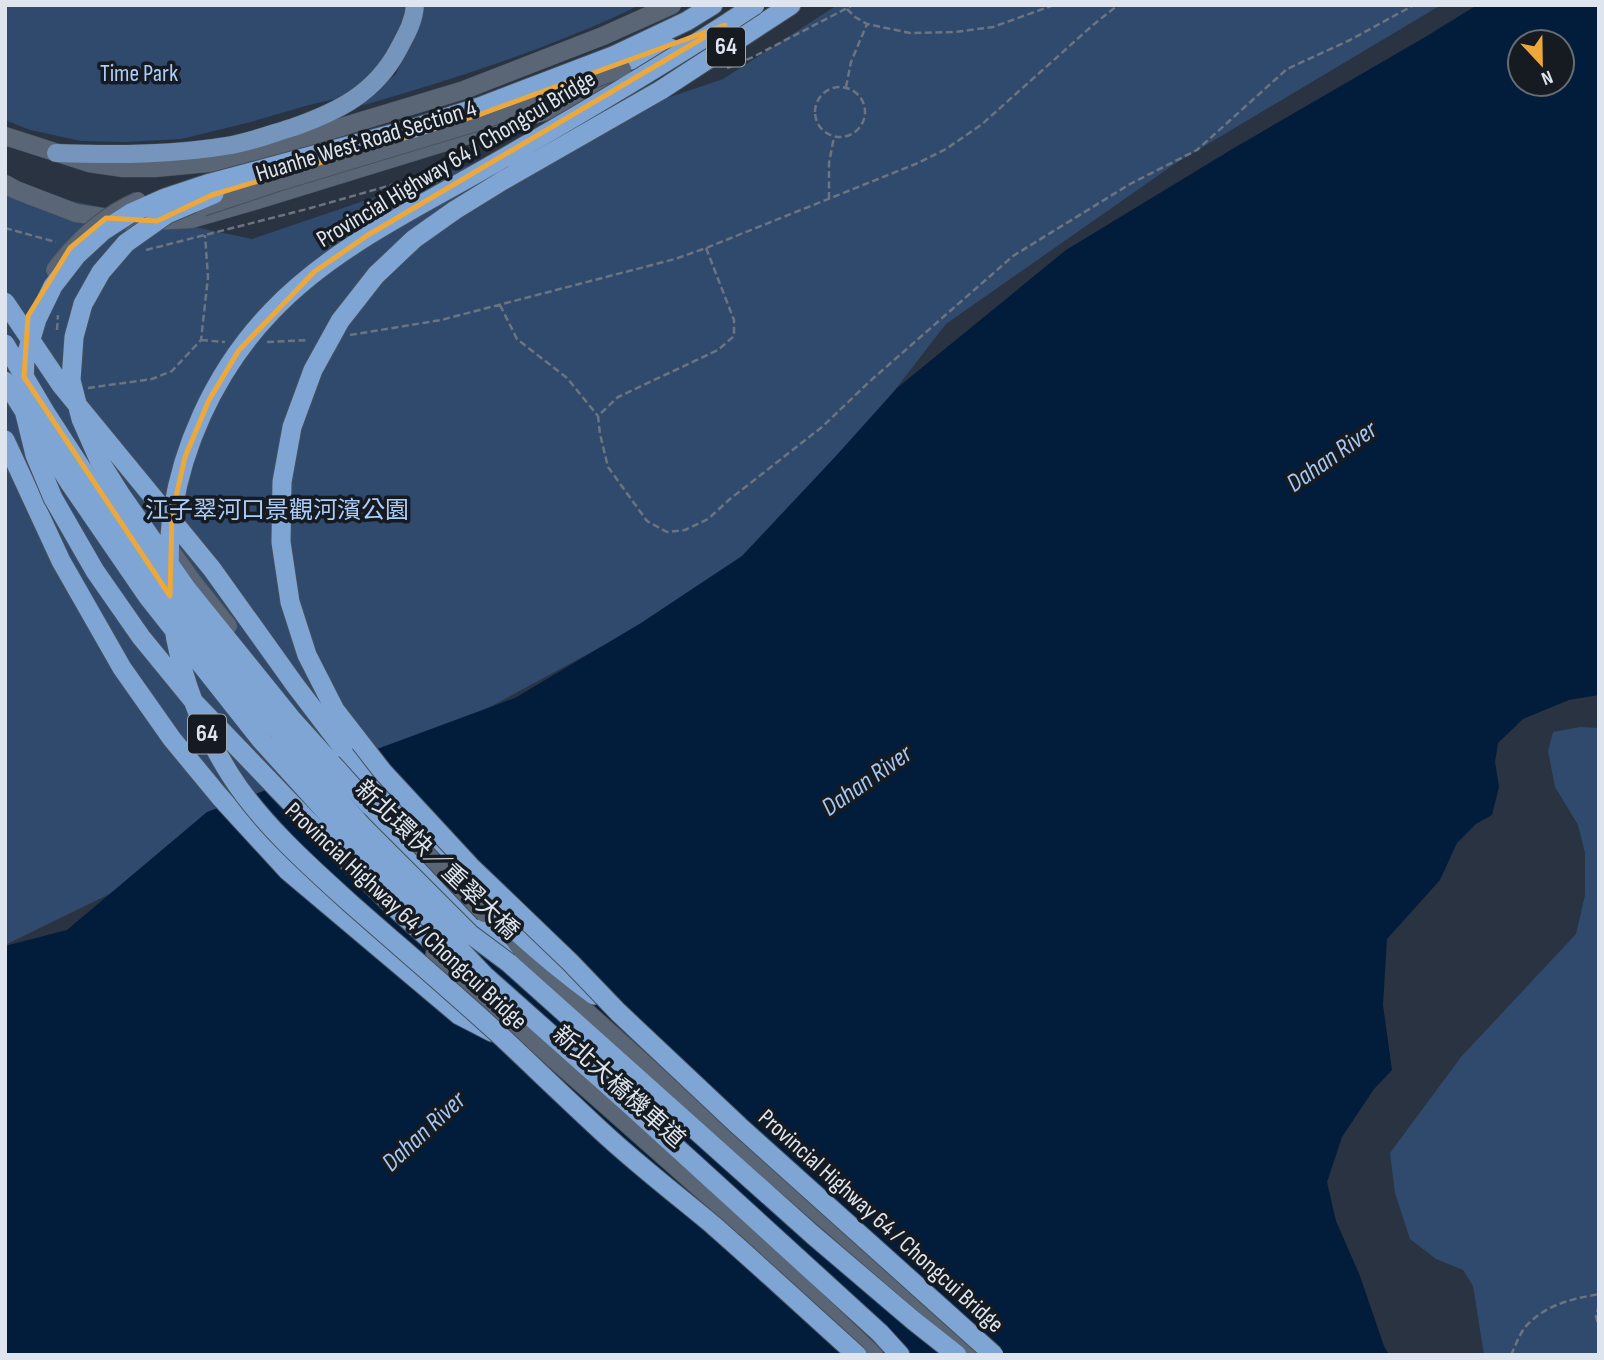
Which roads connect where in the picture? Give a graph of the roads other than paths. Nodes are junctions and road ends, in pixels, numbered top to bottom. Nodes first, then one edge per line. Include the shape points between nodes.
1 (415, 5) edge
2 (672, 5) edge
3 (713, 5) edge
4 (755, 5) edge
5 (762, 5) edge
6 (791, 5) edge
7 (670, 48) junction
8 (617, 58) junction
9 (642, 59) junction
10 (5, 136) edge
11 (56, 153) junction
12 (5, 184) edge
13 (5, 302) edge
14 (5, 344) edge
15 (5, 381) edge
16 (5, 440) edge
17 (509, 964) junction
18 (484, 975) junction
19 (618, 1012) junction
20 (501, 1037) junction
21 (914, 1321) junction
22 (880, 1332) junction
23 (857, 1355) edge
24 (875, 1355) edge
25 (901, 1355) edge
26 (907, 1355) edge
27 (947, 1355) edge
28 (957, 1355) edge
29 (980, 1355) edge
30 (994, 1355) edge

1 - 11 main road via 410,27 380,78 324,117 204,149
2 - 11 main road, Huanhe West Road Section 4 via 464,90 229,161 123,168
3 - 9 highway
4 - 9 highway, 64, bridge
5 - 7 main road, Huanhe West Road Section 4
6 - 19 highway, Provincial Highway 64 / Chongcui Bridge / 64, bridge via 661,90 502,181 414,239 376,275 340,321 313,370 292,427 282,482 281,542 290,602 307,654 335,710 383,772 470,866
7 - 9 highway
7 - 12 main road, Huanhe West Road Section 4 via 647,71 582,100 191,219 135,222 76,213
8 - 9 highway
8 - 17 highway, bridge via 481,114 212,195 167,214 126,243 101,272 83,304 74,337 72,380 81,419 121,495 186,588 291,718 477,922
8 - 18 highway, bridge via 414,128 207,184 131,213 77,255 53,286 25,359 23,406 35,455 53,498 95,571 141,637 195,703 386,899 447,955
8 - 24 street, 新北大橋機車道, bridge via 161,189 125,205 70,248 46,281 28,316 16,356 15,406 27,457 46,503 87,576 189,709 390,914 721,1208
8 - 29 street, 新北大橋機車道, bridge via 483,121 216,202 171,221 131,250 108,276 92,307 83,337 80,378 87,411 129,490 194,582 298,713 376,801 520,951
9 - 20 highway, Provincial Highway 64 / Chongcui Bridge / 64, bridge via 368,235 314,272 271,311 239,350 209,400 185,457 172,514 168,572 174,635 204,728 233,780 269,825 326,881
10 - 11 main road, Huanhe West Road Section 4
13 - 19 highway, bridge via 61,385 212,569 295,685 398,812 491,907 562,971
14 - 17 highway, 新北環快／重翠大橋, bridge via 104,503 187,620 362,826 470,933
15 - 18 highway, 新北環快／重翠大橋, bridge via 148,597 261,740 363,853
16 - 20 highway, bridge via 61,561 122,667 219,797 288,871 405,971 459,1015
17 - 21 highway, 新北環快／重翠大橋
18 - 22 highway, 新北環快／重翠大橋
19 - 30 highway, Provincial Highway 64 / Chongcui Bridge / 64, bridge
20 - 23 highway, Provincial Highway 64 / Chongcui Bridge / 64, bridge via 611,1140
21 - 27 highway
21 - 28 highway, 新北環快／重翠大橋
22 - 25 highway, 新北環快／重翠大橋
22 - 26 highway

